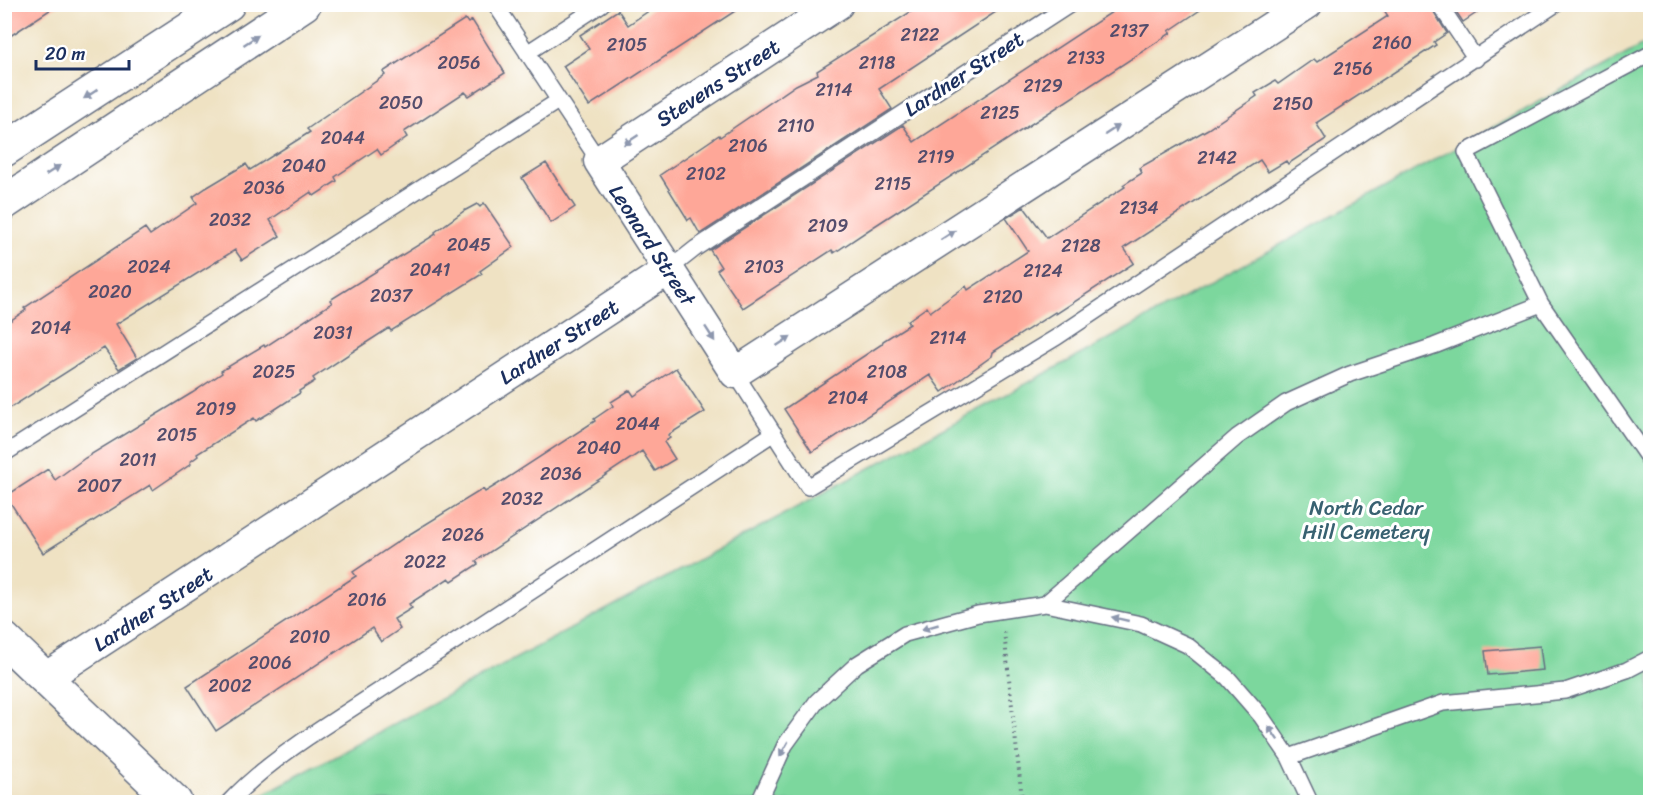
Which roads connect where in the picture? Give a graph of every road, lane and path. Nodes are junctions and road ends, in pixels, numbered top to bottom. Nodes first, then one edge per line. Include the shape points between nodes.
1 (228, 4) edge
2 (304, 4) edge
3 (495, 4) edge
4 (602, 4) edge
5 (838, 4) edge
6 (1071, 4) edge
7 (1307, 4) edge
8 (1439, 4) edge
9 (1556, 4) edge
10 (527, 53) junction
11 (1650, 54) edge
12 (1476, 59) junction
13 (558, 101) junction
14 (4, 150) edge
15 (598, 161) junction
16 (4, 203) edge
17 (668, 270) junction
18 (1541, 303) junction
19 (735, 373) junction
20 (774, 433) junction
21 (4, 454) edge
22 (1650, 460) edge
23 (1045, 604) junction
24 (1002, 610) junction
25 (4, 639) edge
26 (1650, 658) edge
27 (45, 678) junction
28 (1289, 757) junction
29 (260, 796) dead end
30 (1022, 799) junction
31 (175, 802) edge
32 (228, 802) edge
33 (280, 802) edge
34 (759, 802) edge
35 (1008, 802) edge
36 (1057, 802) edge
37 (1310, 802) edge

1 -> 14 street
16 -> 2 street
3 - 10 lane, Leonard Street
4 - 10 lane
5 -> 15 street, Stevens Street
6 - 17 lane, Lardner Street
19 -> 7 street
8 - 12 lane
9 - 12 lane
10 - 13 lane, Leonard Street
11 - 18 lane via 1466,152
12 - 20 lane, Leonard Street via 1057,337 808,487
13 - 15 lane, Leonard Street
13 - 21 lane
15 - 17 street, Leonard Street
17 -> 19 street, Leonard Street
17 - 27 street, Lardner Street
18 - 22 lane
18 - 23 lane via 1434,346 1350,374 1286,403 1237,437
19 - 20 lane, Leonard Street
20 - 32 lane via 314,733 274,761
23 - 24 lane
28 -> 23 lane via 1228,678 1187,645 1141,624
24 - 30 path
24 -> 34 lane via 905,634 857,664 817,701 786,745
25 - 27 street
26 - 28 lane via 1565,691 1443,703
27 - 31 street
28 - 37 lane
29 - 33 path
30 - 35 path
30 - 36 path

